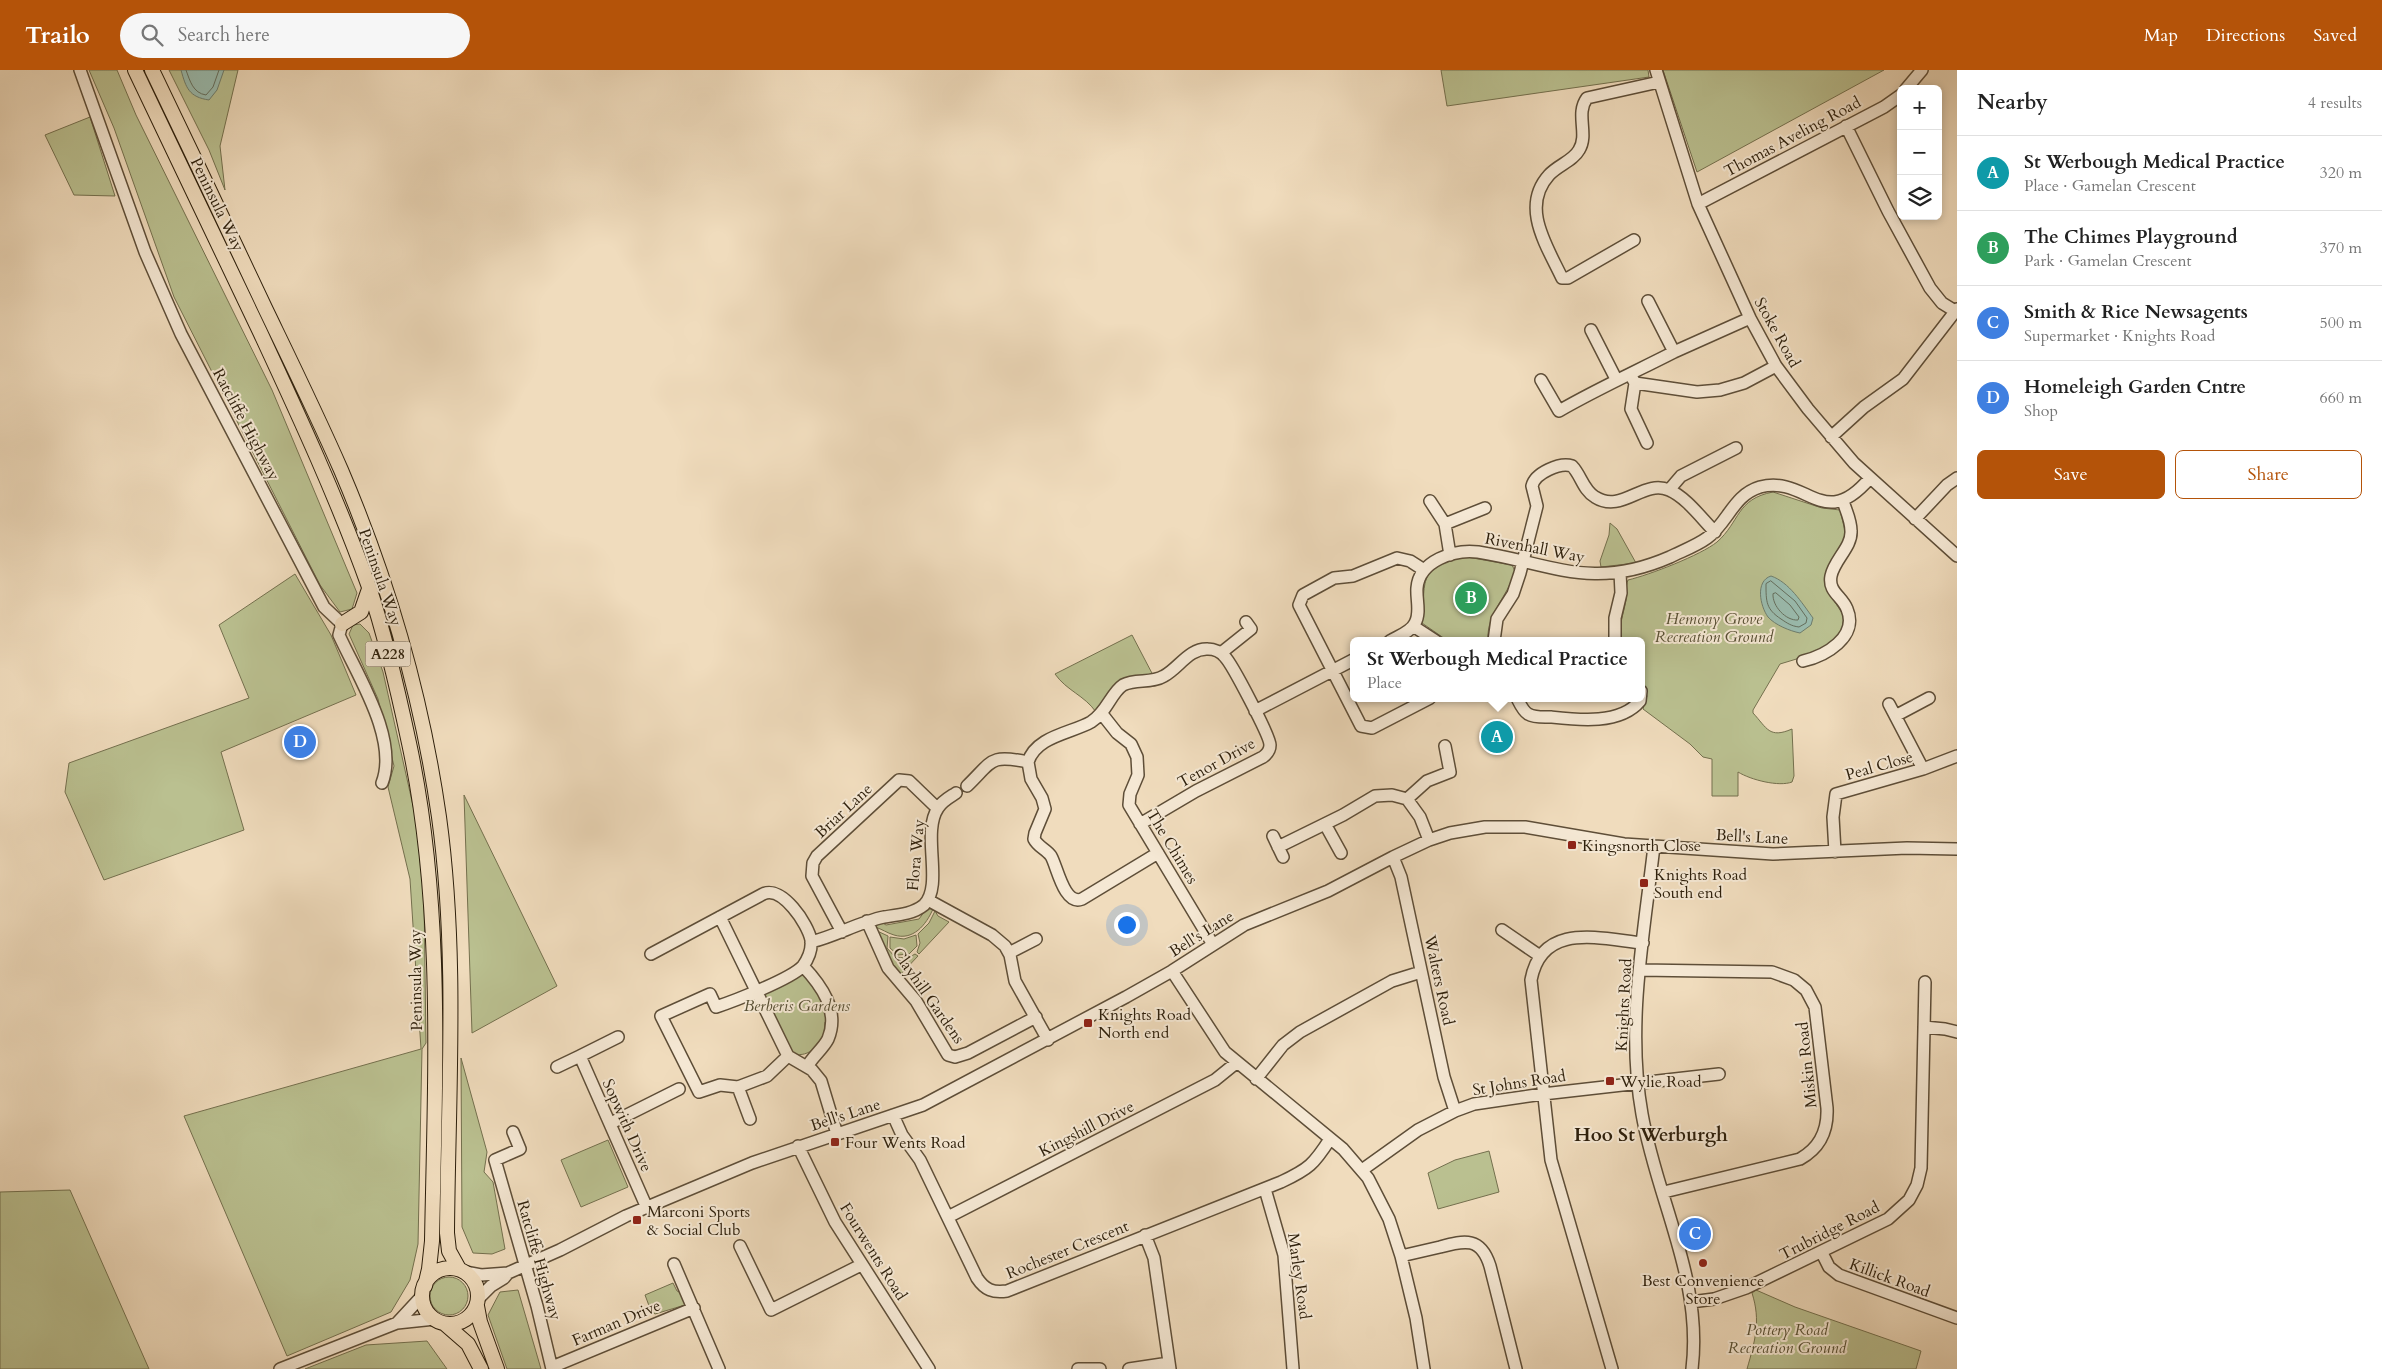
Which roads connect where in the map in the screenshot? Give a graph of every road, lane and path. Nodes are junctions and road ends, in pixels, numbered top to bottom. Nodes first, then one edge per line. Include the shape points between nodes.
1 (80, 70) edge
2 (135, 70) edge
3 (152, 70) edge
4 (1656, 70) edge
5 (1922, 70) edge
6 (1659, 82) junction
7 (1909, 85) edge
8 (1897, 97) edge
9 (1846, 126) junction
10 (1698, 204) junction
11 (1634, 240) dead end
12 (1648, 302) dead end
13 (1954, 317) edge
14 (1750, 318) junction
15 (1590, 330) dead end
16 (1674, 352) junction
17 (1776, 366) junction
18 (1616, 378) junction
19 (1632, 378) junction
20 (1541, 380) dead end
21 (1831, 437) junction
22 (1647, 443) dead end
23 (1736, 448) dead end
24 (1870, 478) junction
25 (1957, 478) edge
26 (1669, 490) junction
27 (1430, 501) dead end
28 (1843, 501) junction
29 (1485, 508) dead end
30 (1916, 519) junction
31 (1445, 524) junction
32 (1715, 532) junction
33 (1450, 555) junction
34 (1957, 556) edge
35 (1523, 562) junction
36 (1424, 570) junction
37 (1620, 572) junction
38 (369, 588) junction
39 (355, 617) junction
40 (1246, 622) dead end
41 (342, 624) junction
42 (1413, 626) junction
43 (1396, 637) edge
44 (1430, 637) edge
45 (1495, 637) edge
46 (1615, 637) edge
47 (387, 647) junction
48 (1221, 653) junction
49 (1350, 661) edge
50 (1803, 661) dead end
51 (1332, 670) junction
52 (1929, 698) dead end
53 (1422, 702) edge
54 (1520, 702) edge
55 (1639, 702) edge
56 (1889, 704) dead end
57 (1255, 710) junction
58 (1102, 714) junction
59 (1897, 716) junction
60 (1445, 746) dead end
61 (1957, 756) edge
62 (1028, 762) junction
63 (1923, 770) junction
64 (382, 783) dead end
65 (967, 786) dead end
66 (956, 793) dead end
67 (1408, 800) junction
68 (938, 808) junction
69 (1140, 824) junction
70 (1325, 824) junction
71 (1429, 840) junction
72 (1278, 846) dead end
73 (1654, 846) junction
74 (1957, 849) edge
75 (1835, 852) junction
76 (1158, 853) junction
77 (1341, 853) dead end
78 (1393, 857) junction
79 (928, 900) junction
80 (720, 917) junction
81 (866, 922) junction
82 (1502, 930) dead end
83 (842, 932) junction
84 (1036, 939) dead end
85 (811, 942) junction
86 (1212, 943) junction
87 (1643, 943) junction
88 (1009, 953) junction
89 (651, 954) dead end
90 (1540, 956) junction
91 (802, 966) junction
92 (1640, 970) junction
93 (1172, 971) junction
94 (1421, 972) junction
95 (1926, 982) dead end
96 (758, 991) junction
97 (1036, 1017) junction
98 (1924, 1027) junction
99 (1957, 1032) edge
100 (618, 1037) dead end
101 (1048, 1040) junction
102 (580, 1056) junction
103 (788, 1056) junction
104 (1236, 1063) junction
105 (557, 1067) dead end
106 (807, 1067) junction
107 (1719, 1074) dead end
108 (1256, 1079) junction
109 (1638, 1083) junction
110 (738, 1087) junction
111 (679, 1089) dead end
112 (1543, 1094) junction
113 (1455, 1111) junction
114 (893, 1115) junction
115 (750, 1119) dead end
116 (611, 1123) junction
117 (513, 1132) dead end
118 (837, 1134) junction
119 (1330, 1139) junction
120 (798, 1146) junction
121 (1362, 1170) junction
122 (1265, 1189) junction
123 (1664, 1192) junction
124 (647, 1208) junction
125 (948, 1217) junction
126 (1144, 1235) junction
127 (740, 1246) dead end
128 (1822, 1253) junction
129 (1401, 1256) junction
130 (674, 1264) dead end
131 (861, 1265) junction
132 (525, 1266) junction
133 (462, 1270) junction
134 (508, 1273) junction
135 (424, 1291) junction
136 (1691, 1302) junction
137 (478, 1303) junction
138 (694, 1308) junction
139 (1957, 1318) edge
140 (440, 1322) junction
141 (397, 1323) junction
142 (1170, 1366) edge
143 (552, 1368) edge
144 (280, 1369) edge
145 (481, 1369) edge
146 (498, 1369) edge
147 (719, 1369) edge
148 (930, 1369) edge
149 (1078, 1369) edge
150 (1100, 1369) edge
151 (1129, 1369) edge
152 (1293, 1369) edge
153 (1424, 1369) edge
154 (1516, 1369) edge
155 (1612, 1369) edge
156 (1692, 1369) edge

1 - 41 street, Ratcliffe Highway via 145,252 181,334 324,607
2 - 38 main road, Peninsula Way / A228 via 298,413 329,482
3 - 133 main road, Peninsula Way / A228 via 341,470 372,548 400,633 427,745 446,875 452,1001 447,1233 449,1251
4 - 6 street, Stoke Road
5 - 7 street
6 - 10 street, Stoke Road
6 - 11 street via 1587,98 1581,110 1579,150 1546,178 1536,202 1538,224 1562,278 1568,278
8 - 9 street, Thomas Aveling Road
9 - 10 street, Thomas Aveling Road
9 - 13 street via 1926,283
10 - 14 street, Stoke Road
12 - 16 street
13 - 21 street via 1903,379 1864,407
14 - 16 street
14 - 17 street, Stoke Road
15 - 18 street
16 - 19 street
17 - 19 street via 1744,383 1697,392
17 - 21 street, Stoke Road
18 - 19 street
18 - 20 street via 1559,411
19 - 22 street via 1631,409
21 - 24 street, Stoke Road
23 - 26 street via 1681,476
24 - 28 street
24 - 30 street, Stoke Road
25 - 30 street
26 - 32 street
26 - 35 street via 1654,488 1624,501 1612,502 1591,494 1570,465 1559,466 1538,476 1532,486 1537,506
27 - 31 street
28 - 32 street, Rivenhall Way via 1832,503 1782,487 1763,487 1738,500
28 - 50 street via 1851,533 1830,580 1834,594 1847,608 1848,629 1834,648
29 - 31 street
30 - 34 street, Stoke Road
31 - 33 street
32 - 37 street, Rivenhall Way via 1702,542 1651,565
33 - 35 street, Rivenhall Way via 1474,551
33 - 36 street, Rivenhall Way
35 - 37 street, Rivenhall Way via 1577,573
35 - 45 street via 1513,594 1497,619
36 - 42 street via 1417,585 1418,615
36 - 51 street via 1410,561 1397,558 1348,578 1334,578 1303,594 1300,608
37 - 46 street via 1621,593 1614,623
38 - 39 main road via 361,612
38 - 47 main road, Peninsula Way / A228
39 - 41 main road
39 - 47 main road via 366,620
40 - 48 street via 1251,629
41 - 64 street via 339,635 372,703 383,740 386,764
42 - 43 street
42 - 44 street
47 - 135 main road, Peninsula Way / A228 via 410,745 422,818 433,942 432,1241
48 - 57 street, Tenor Drive
48 - 58 street via 1199,650 1157,680 1124,685
49 - 51 street
51 - 53 street via 1359,724 1366,728 1372,728
51 - 57 street
52 - 59 street
54 - 55 street via 1524,710 1533,716 1568,720 1613,716
56 - 59 street
57 - 69 street, Tenor Drive via 1270,740 1270,749 1265,756
58 - 62 street via 1040,746
58 - 69 street, The Chimes via 1136,752 1138,775 1129,802
59 - 63 street
60 - 67 street via 1450,772 1426,781
61 - 63 street, Peal Close
62 - 65 street via 1006,758 992,761
62 - 76 street via 1031,779 1045,810 1034,839 1050,854 1059,877 1074,900 1082,899
63 - 75 street, Peal Close via 1836,794 1833,817
66 - 68 street
67 - 70 street via 1392,794 1375,796
67 - 71 street via 1420,817
68 - 79 street, Flora Way via 931,830 932,888
68 - 83 street, Briar Lane via 909,781 899,780 817,856 812,876
69 - 76 street, The Chimes
70 - 72 street
70 - 77 street
71 - 73 street, Bell's Lane via 1471,828 1513,826
71 - 78 street, Bell's Lane
73 - 75 street, Bell's Lane via 1773,854
73 - 87 street, Knights Road
74 - 75 street, Bell's Lane
76 - 86 street, The Chimes
78 - 86 street, Bell's Lane via 1328,891 1244,924
78 - 94 street, Walters Road via 1401,877
79 - 81 street, Flora Way via 908,913
79 - 88 street via 992,935
80 - 85 street via 767,892 776,892 792,907
80 - 89 street
80 - 96 street
81 - 83 street, Flora Way
81 - 97 street, Clayhill Gardens via 888,968 916,1001 948,1055 955,1057 968,1053
82 - 90 street
83 - 85 street, Flora Way
84 - 88 street
85 - 91 street
86 - 93 street, Bell's Lane
87 - 90 street via 1572,938 1554,944
87 - 92 street, Knights Road
88 - 97 street via 1015,981
90 - 112 street via 1534,968 1531,988
91 - 96 street
91 - 106 street via 818,981 831,1013 827,1041
92 - 109 street, Knights Road via 1636,1021
92 - 123 street, Miskin Road via 1772,972 1794,980 1806,990 1815,1007 1827,1108 1827,1124 1822,1138 1800,1159
93 - 101 street, Bell's Lane
93 - 104 street via 1216,1041
94 - 108 street via 1392,981 1300,1032 1283,1045
94 - 113 street, Walters Road via 1444,1077
95 - 98 street, Trubridge Road
96 - 103 street
96 - 110 street via 716,1007 710,994 661,1016 699,1092 720,1085
97 - 101 street
98 - 99 street
98 - 128 street, Trubridge Road via 1921,1168 1914,1192 1888,1219
100 - 102 street
101 - 114 street, Bell's Lane via 923,1105
102 - 105 street
102 - 116 street, Sopwith Drive
103 - 106 street
103 - 110 street via 768,1075
104 - 108 street
104 - 125 street, Kingshill Drive via 1215,1080
106 - 118 street via 821,1081
107 - 109 street, St Johns Road
108 - 119 street
109 - 112 street, St Johns Road
109 - 123 street, Knights Road via 1649,1147
110 - 115 street
111 - 116 street
112 - 113 street, St Johns Road via 1487,1101
112 - 155 street via 1554,1175
113 - 121 street, St Johns Road via 1418,1130
114 - 118 street, Bell's Lane
114 - 125 street, Rochester Crescent
116 - 124 street, Sopwith Drive
117 - 132 street, Ratcliffe Highway via 520,1149 495,1160
118 - 120 street, Bell's Lane
119 - 121 street
119 - 122 street, Rochester Crescent via 1304,1172
120 - 124 street, Bell's Lane
120 - 131 street, Fourwents Road via 835,1222
121 - 129 street via 1382,1204
122 - 126 street, Rochester Crescent
122 - 152 street, Marley Road via 1284,1255
123 - 136 street, Knights Road
124 - 132 street, Bell's Lane
125 - 126 street, Rochester Crescent via 977,1278 985,1288 996,1292 1007,1291
126 - 142 street via 1154,1258
127 - 131 street via 771,1310
128 - 136 street, Trubridge Road via 1738,1291
128 - 139 street, Killick Road via 1829,1267 1839,1275
129 - 153 street
129 - 154 street via 1460,1241 1480,1247 1490,1266
130 - 138 street
131 - 148 street, Fourwents Road
132 - 134 street, Bell's Lane
132 - 143 street, Ratcliffe Highway
133 - 134 street, Bell's Lane via 480,1275
133 - 135 main road via 441,1270 433,1274
133 - 137 main road via 476,1285
134 - 137 street, Bell's Lane via 491,1286
135 - 140 main road via 427,1311
135 - 141 street
136 - 156 street, Knights Road via 1694,1332
137 - 140 main road via 468,1318 460,1322
137 - 146 main road via 480,1322
138 - 143 street, Farman Drive
138 - 147 street
140 - 141 street
140 - 145 main road via 468,1344
141 - 144 street
142 - 151 street
149 - 150 street

